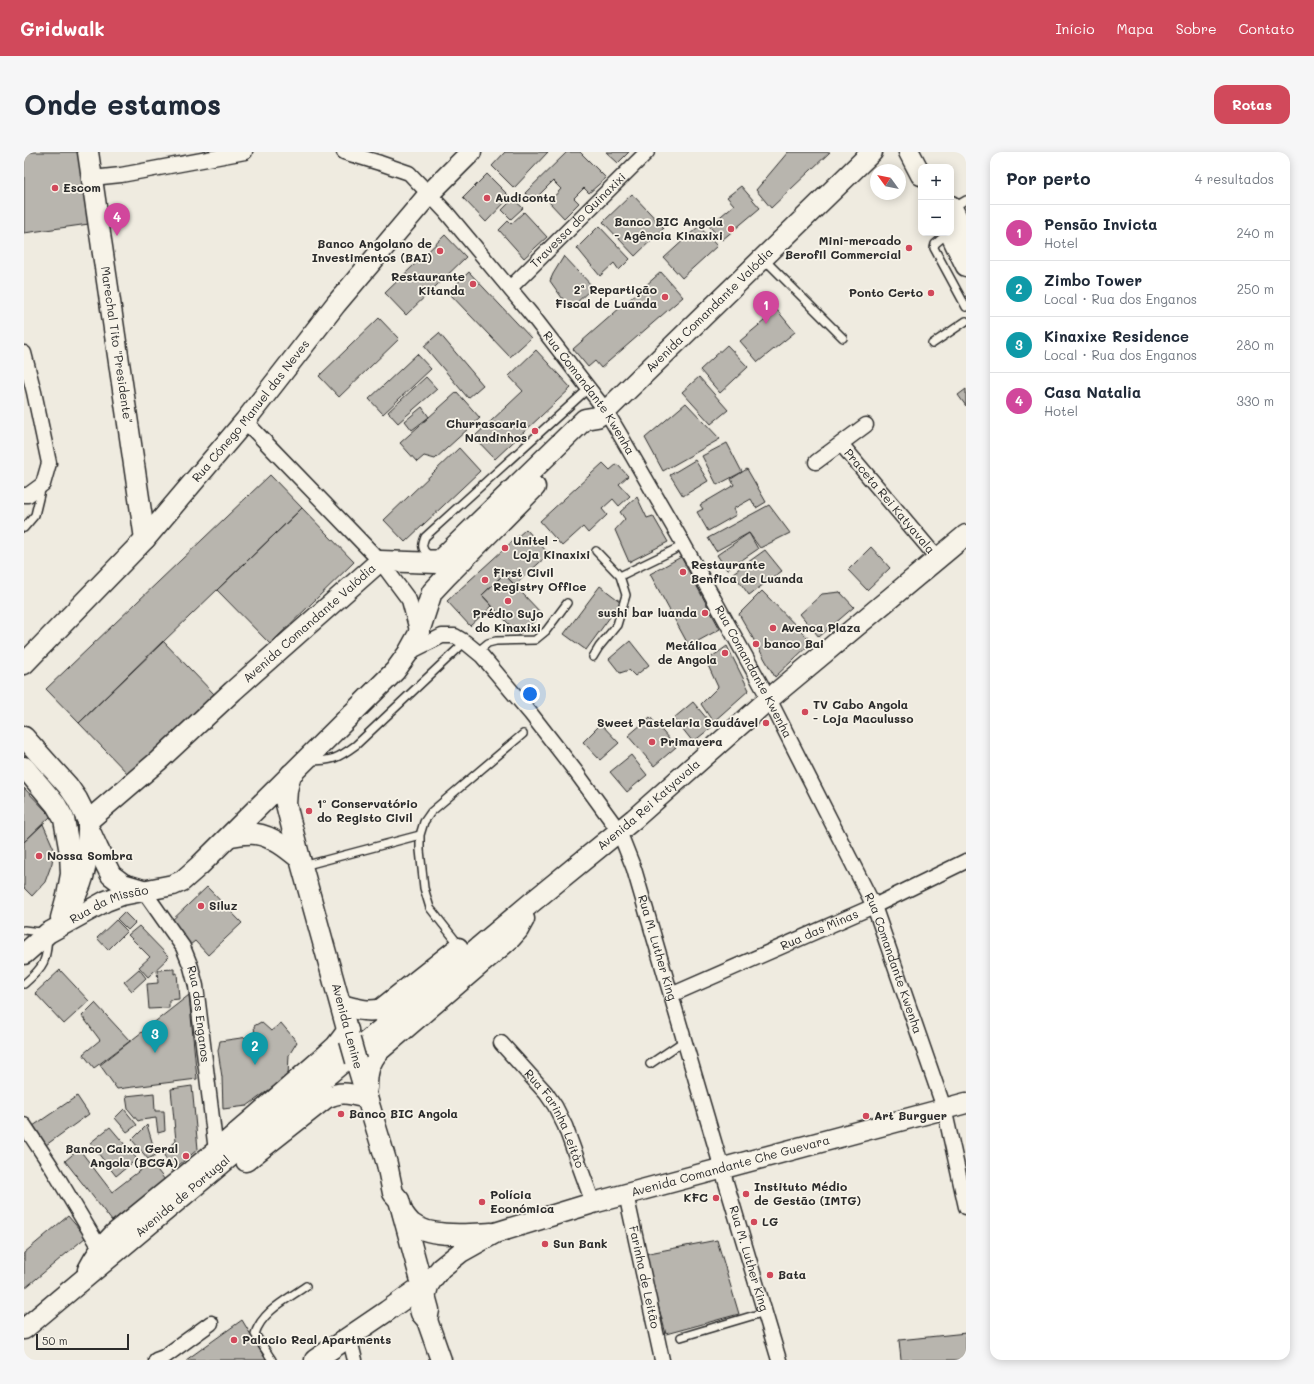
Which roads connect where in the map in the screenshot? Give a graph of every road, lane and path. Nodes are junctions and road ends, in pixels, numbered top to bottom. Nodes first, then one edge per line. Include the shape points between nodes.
1 (88, 152) edge
2 (246, 152) edge
3 (344, 152) edge
4 (471, 152) edge
5 (647, 152) edge
6 (872, 152) edge
7 (909, 152) edge
8 (925, 152) edge
9 (382, 157) edge
10 (931, 164) edge
11 (918, 169) edge
12 (92, 178) junction
13 (429, 194) junction
14 (956, 205) edge
15 (945, 236) edge
16 (951, 236) edge
17 (966, 236) edge
18 (763, 258) junction
19 (966, 266) edge
20 (510, 288) junction
21 (966, 307) edge
22 (966, 321) edge
23 (843, 338) dead end
24 (932, 344) dead end
25 (24, 353) edge
26 (588, 388) junction
27 (596, 409) junction
28 (245, 421) junction
29 (866, 425) dead end
30 (841, 444) junction
31 (816, 462) dead end
32 (43, 484) junction
33 (24, 495) edge
34 (24, 528) edge
35 (966, 535) edge
36 (145, 539) junction
37 (684, 545) junction
38 (596, 551) dead end
39 (938, 559) junction
40 (380, 561) junction
41 (620, 576) junction
42 (567, 603) dead end
43 (418, 635) junction
44 (465, 642) junction
45 (477, 652) junction
46 (408, 653) junction
47 (593, 657) dead end
48 (24, 664) edge
49 (769, 699) junction
50 (523, 734) dead end
51 (24, 737) edge
52 (24, 766) edge
53 (298, 768) junction
54 (88, 824) junction
55 (619, 831) junction
56 (420, 835) junction
57 (230, 836) junction
58 (301, 862) junction
59 (966, 862) edge
60 (199, 866) joint
61 (143, 890) junction
62 (531, 903) junction
63 (874, 906) junction
64 (61, 918) junction
65 (24, 930) edge
66 (48, 933) junction
67 (460, 946) junction
68 (24, 954) edge
69 (24, 984) edge
70 (671, 995) junction
71 (341, 1005) junction
72 (355, 1037) junction
73 (684, 1041) junction
74 (501, 1043) dead end
75 (349, 1062) junction
76 (650, 1064) dead end
77 (367, 1098) junction
78 (966, 1103) edge
79 (944, 1108) junction
80 (24, 1125) edge
81 (216, 1151) junction
82 (722, 1168) junction
83 (393, 1193) junction
84 (626, 1194) junction
85 (593, 1203) junction
86 (966, 1207) edge
87 (403, 1213) junction
88 (495, 1232) junction
89 (100, 1248) junction
90 (82, 1282) junction
91 (306, 1286) dead end
92 (420, 1294) junction
93 (765, 1312) junction
94 (211, 1323) dead end
95 (24, 1329) edge
96 (349, 1336) junction
97 (681, 1337) dead end
98 (163, 1359) edge
99 (272, 1360) edge
100 (315, 1360) edge
101 (355, 1360) edge
102 (441, 1360) edge
103 (662, 1360) edge
104 (779, 1360) edge

1 - 12 main road, Marechal Tito "Presidente"
2 - 12 street
3 - 9 street, Rua Comandante Kwenha
4 - 13 main road, Rua Cónego Manuel das Neves
5 - 20 street, Travessa do Quinaxixi
6 - 18 main road, Avenida Comandante Valódia
7 - 11 main road
8 - 10 main road
9 - 13 street, Rua Comandante Kwenha via 409,173
12 - 36 main road, Marechal Tito "Presidente"
13 - 20 street, Rua Comandante Kwenha
13 - 28 main road, Rua Cónego Manuel das Neves via 336,304
14 - 17 main road
15 - 21 lane via 934,248
16 - 19 main road
18 - 23 lane
18 - 27 main road, Avenida Comandante Valódia
20 - 26 street, Rua Comandante Kwenha
22 - 24 lane
25 - 32 street via 49,463
26 - 27 street, Rua Comandante Kwenha
26 - 27 lane via 425,537 422,546 424,551 436,554
27 - 37 street, Rua Comandante Kwenha
27 - 40 main road, Avenida Comandante Valódia via 437,563
27 - 43 main road, Avenida Comandante Valódia via 593,428 432,592
28 - 36 main road, Rua Cónego Manuel das Neves
28 - 40 street
29 - 30 street, Praceta Rei Katyavala
30 - 31 street, Praceta Rei Katyavala
30 - 39 street, Praceta Rei Katyavala
32 - 33 street via 28,495
32 - 34 lane via 34,515
35 - 39 main road, Avenida Rei Katyavala
36 - 48 main road, Rua Cónego Manuel das Neves
37 - 41 lane
37 - 49 street, Rua Comandante Kwenha
38 - 41 lane
39 - 49 main road, Avenida Rei Katyavala
40 - 43 street via 409,600
40 - 54 main road, Avenida Comandante Valódia
41 - 47 lane via 626,594 622,612 617,625
42 - 45 lane via 546,631 535,640 496,641 488,643
43 - 46 main road, Avenida Comandante Valódia
44 - 45 street, Rua M. Luther King
44 - 46 street, Rua M. Luther King via 455,636 442,636
44 - 53 lane via 343,755
45 - 55 street, Rua M. Luther King via 531,714
46 - 53 main road, Avenida Comandante Valódia via 395,671
49 - 55 main road, Avenida Rei Katyavala
49 - 63 street, Rua Comandante Kwenha
50 - 56 lane via 431,812 424,822
51 - 54 main road via 68,786
52 - 64 main road via 56,805 64,820 71,874
53 - 57 main road, Avenida Comandante Valódia
53 - 58 main road, Avenida Lenine via 287,790 286,804
54 - 61 main road via 111,875 123,884
54 - 64 main road via 86,871 77,894
55 - 62 main road, Avenida Rei Katyavala
55 - 70 street, Rua M. Luther King via 634,869
56 - 58 lane
56 - 67 lane via 424,888 430,908
57 - 58 main road via 256,834 269,838 285,847
57 - 60 main road, Avenida Comandante Valódia
58 - 71 main road, Avenida Lenine
59 - 63 street, Rua das Minas
60 - 61 main road, Rua da Missão via 173,885
61 - 66 main road, Rua da Missão via 113,898
61 - 81 street, Rua dos Enganos via 183,947 191,968 196,986
62 - 67 main road via 512,907
62 - 72 main road, Avenida Rei Katyavala
62 - 77 main road via 521,926 511,938 375,1056 368,1071
63 - 70 street, Rua das Minas
63 - 79 street, Rua Comandante Kwenha
64 - 66 main road
65 - 66 lane
66 - 68 main road, Rua da Missão
66 - 69 lane via 48,951 43,966
67 - 71 main road via 381,1009 363,1011
70 - 73 street, Rua M. Luther King
71 - 72 main road, Avenida Lenine
72 - 75 main road, Avenida Lenine, bridge
72 - 81 main road, Avenida Rei Katyavala via 336,1046
73 - 76 lane
73 - 82 street, Rua M. Luther King
74 - 85 street, Rua Farinha Leitào via 555,1106 565,1126
75 - 77 main road, Avenida Lenine
75 - 90 main road, Avenida de Portugal
77 - 83 main road, Avenida Lenine
77 - 90 main road via 346,1093 326,1098 111,1267
78 - 79 main road, Avenida Comandante Che Guevara
79 - 82 main road, Avenida Comandante Che Guevara
79 - 86 street, Rua Comandante Kwenha
80 - 89 street
81 - 89 main road, Avenida Rei Katyavala
82 - 84 main road, Avenida Comandante Che Guevara
82 - 93 street, Rua M. Luther King
83 - 87 main road, Avenida Lenine via 399,1200
83 - 92 main road, Avenida Lenine via 391,1202
84 - 85 main road, Avenida Comandante Che Guevara
84 - 103 street, Farinha de Leitão
85 - 88 main road, Avenida Comandante Che Guevara
87 - 88 main road, Avenida Comandante Che Guevara via 410,1223 431,1231 456,1234
87 - 92 main road, Avenida Lenine
88 - 92 main road, Avenida Comandante Che Guevara via 461,1252 441,1268
89 - 90 main road, Avenida Rei Katyavala
90 - 95 main road, Avenida de Portugal
91 - 99 lane via 267,1314 258,1326 255,1334
92 - 96 main road
92 - 102 main road, Avenida Lenine via 421,1312 427,1320
93 - 97 lane
93 - 104 street, Rua M. Luther King
94 - 98 street
96 - 100 main road
96 - 101 street

